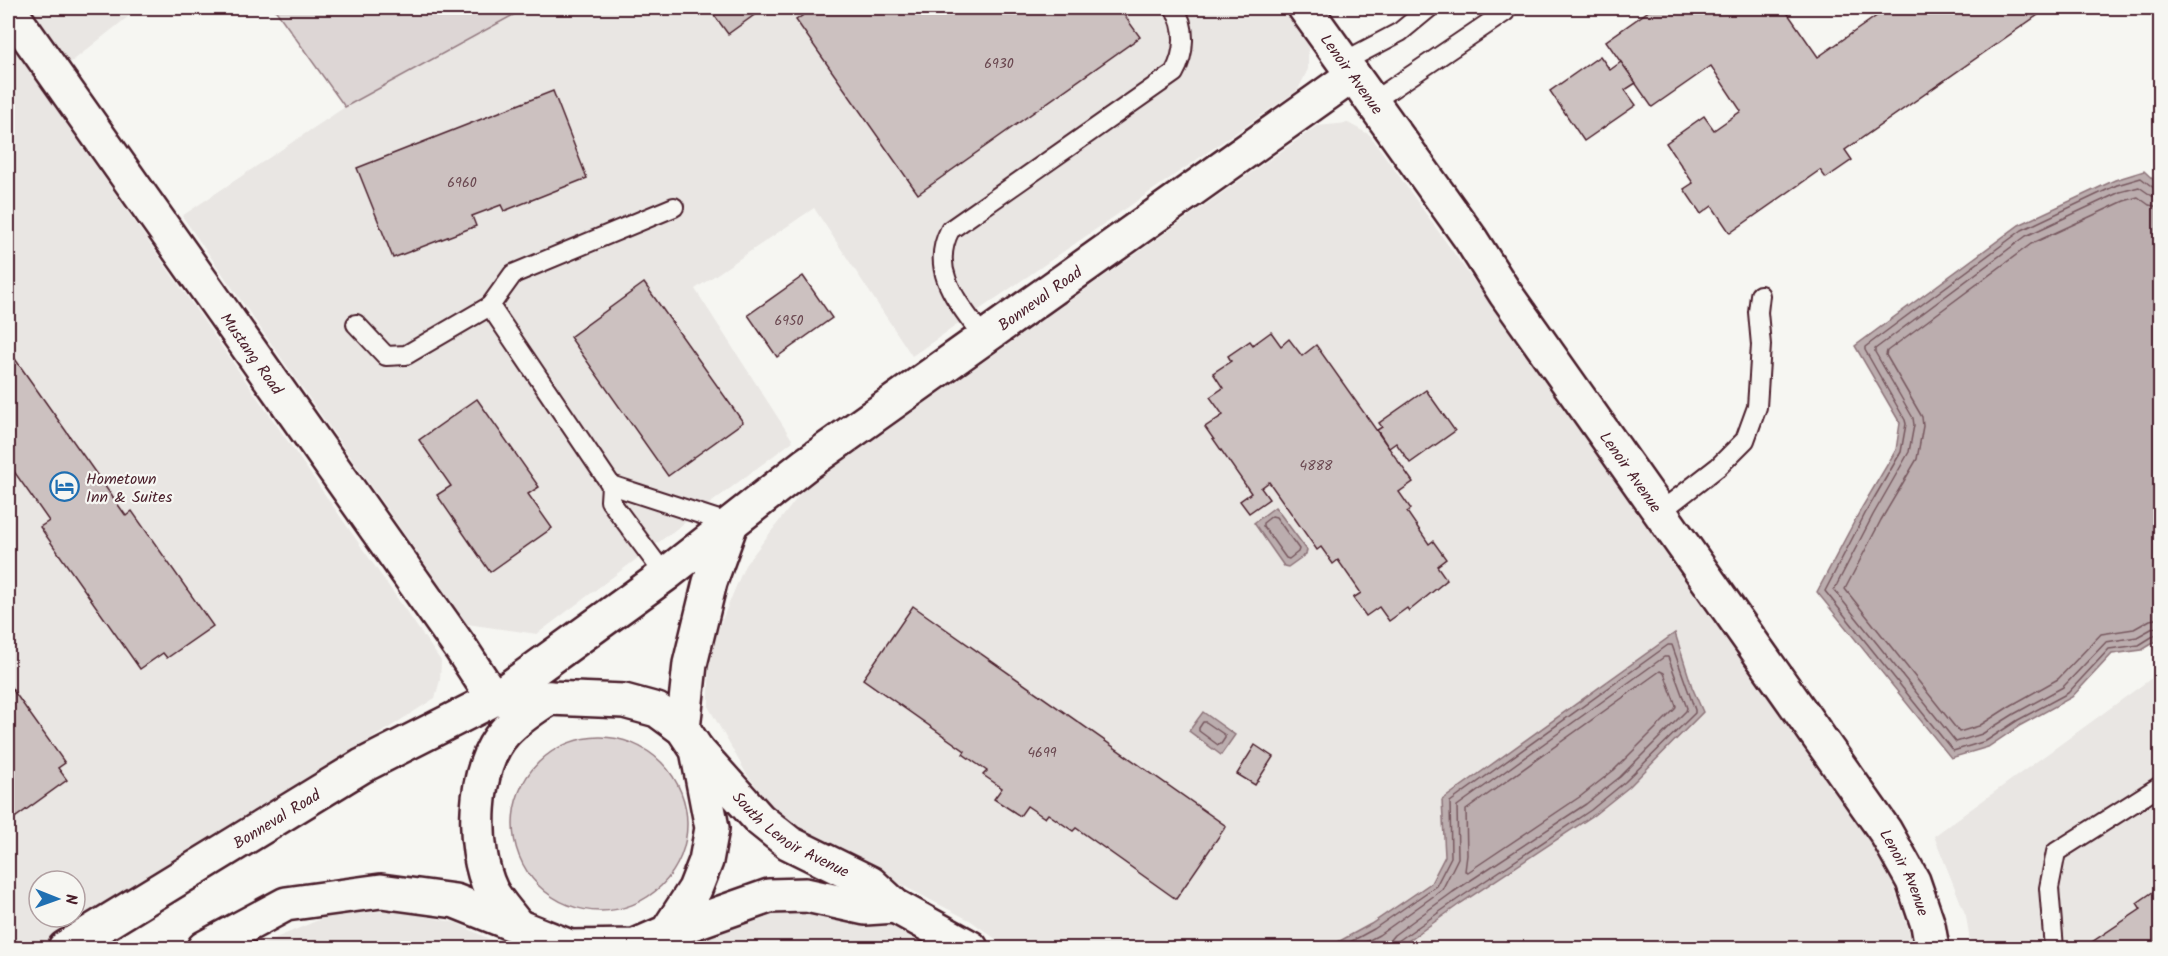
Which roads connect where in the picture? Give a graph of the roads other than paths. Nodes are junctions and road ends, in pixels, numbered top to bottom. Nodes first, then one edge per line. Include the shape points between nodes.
1 (1174, 8) edge
2 (1305, 8) edge
3 (1429, 8) edge
4 (8, 11) edge
5 (1505, 12) dead end
6 (1348, 68) junction
7 (1372, 102) junction
8 (674, 207) dead end
9 (1760, 295) dead end
10 (490, 306) junction
11 (356, 324) dead end
12 (983, 337) junction
13 (610, 485) junction
14 (1660, 512) junction
15 (731, 524) junction
16 (666, 575) junction
17 (549, 698) junction
18 (494, 699) junction
19 (690, 739) junction
20 (2160, 786) edge
21 (895, 906) junction
22 (516, 924) junction
23 (667, 932) junction
24 (65, 948) edge
25 (204, 948) edge
26 (971, 948) edge
27 (1932, 948) edge
28 (2054, 948) edge

1 - 12 lane via 1183,36 1180,63 1174,73 950,230 942,254 945,279
2 - 6 street, Lenoir Avenue
3 - 6 lane
4 - 18 street, Mustang Road via 449,630
5 - 7 lane
6 - 7 street, Lenoir Avenue
6 - 12 street, Bonneval Road
7 - 14 street, Lenoir Avenue
8 - 10 lane via 513,274
9 - 14 lane via 1757,407 1745,440
10 - 11 lane via 406,355 386,356
10 - 13 lane
12 - 15 street, Bonneval Road via 805,465
13 - 15 lane
13 - 16 lane via 610,501
14 - 27 street, Lenoir Avenue via 1885,831 1913,881
15 - 16 street, Bonneval Road
15 - 19 street via 710,582 690,664
16 - 18 street, Bonneval Road
17 - 18 street, Bonneval Road
17 - 19 street, Bonneval Road via 624,701 657,710
17 - 22 street via 505,732 492,751 482,783 479,855 492,891
18 - 24 street, Bonneval Road via 362,766
19 - 21 street, South Lenoir Avenue via 759,819 789,843 870,883
19 - 23 street via 712,828 706,861 695,889
20 - 28 lane via 2056,852 2049,888
21 - 23 street, South Lenoir Avenue via 865,908 806,895 770,896
21 - 26 street, South Lenoir Avenue
22 - 23 street via 570,947 635,946
22 - 25 street via 455,901 381,891 286,904

